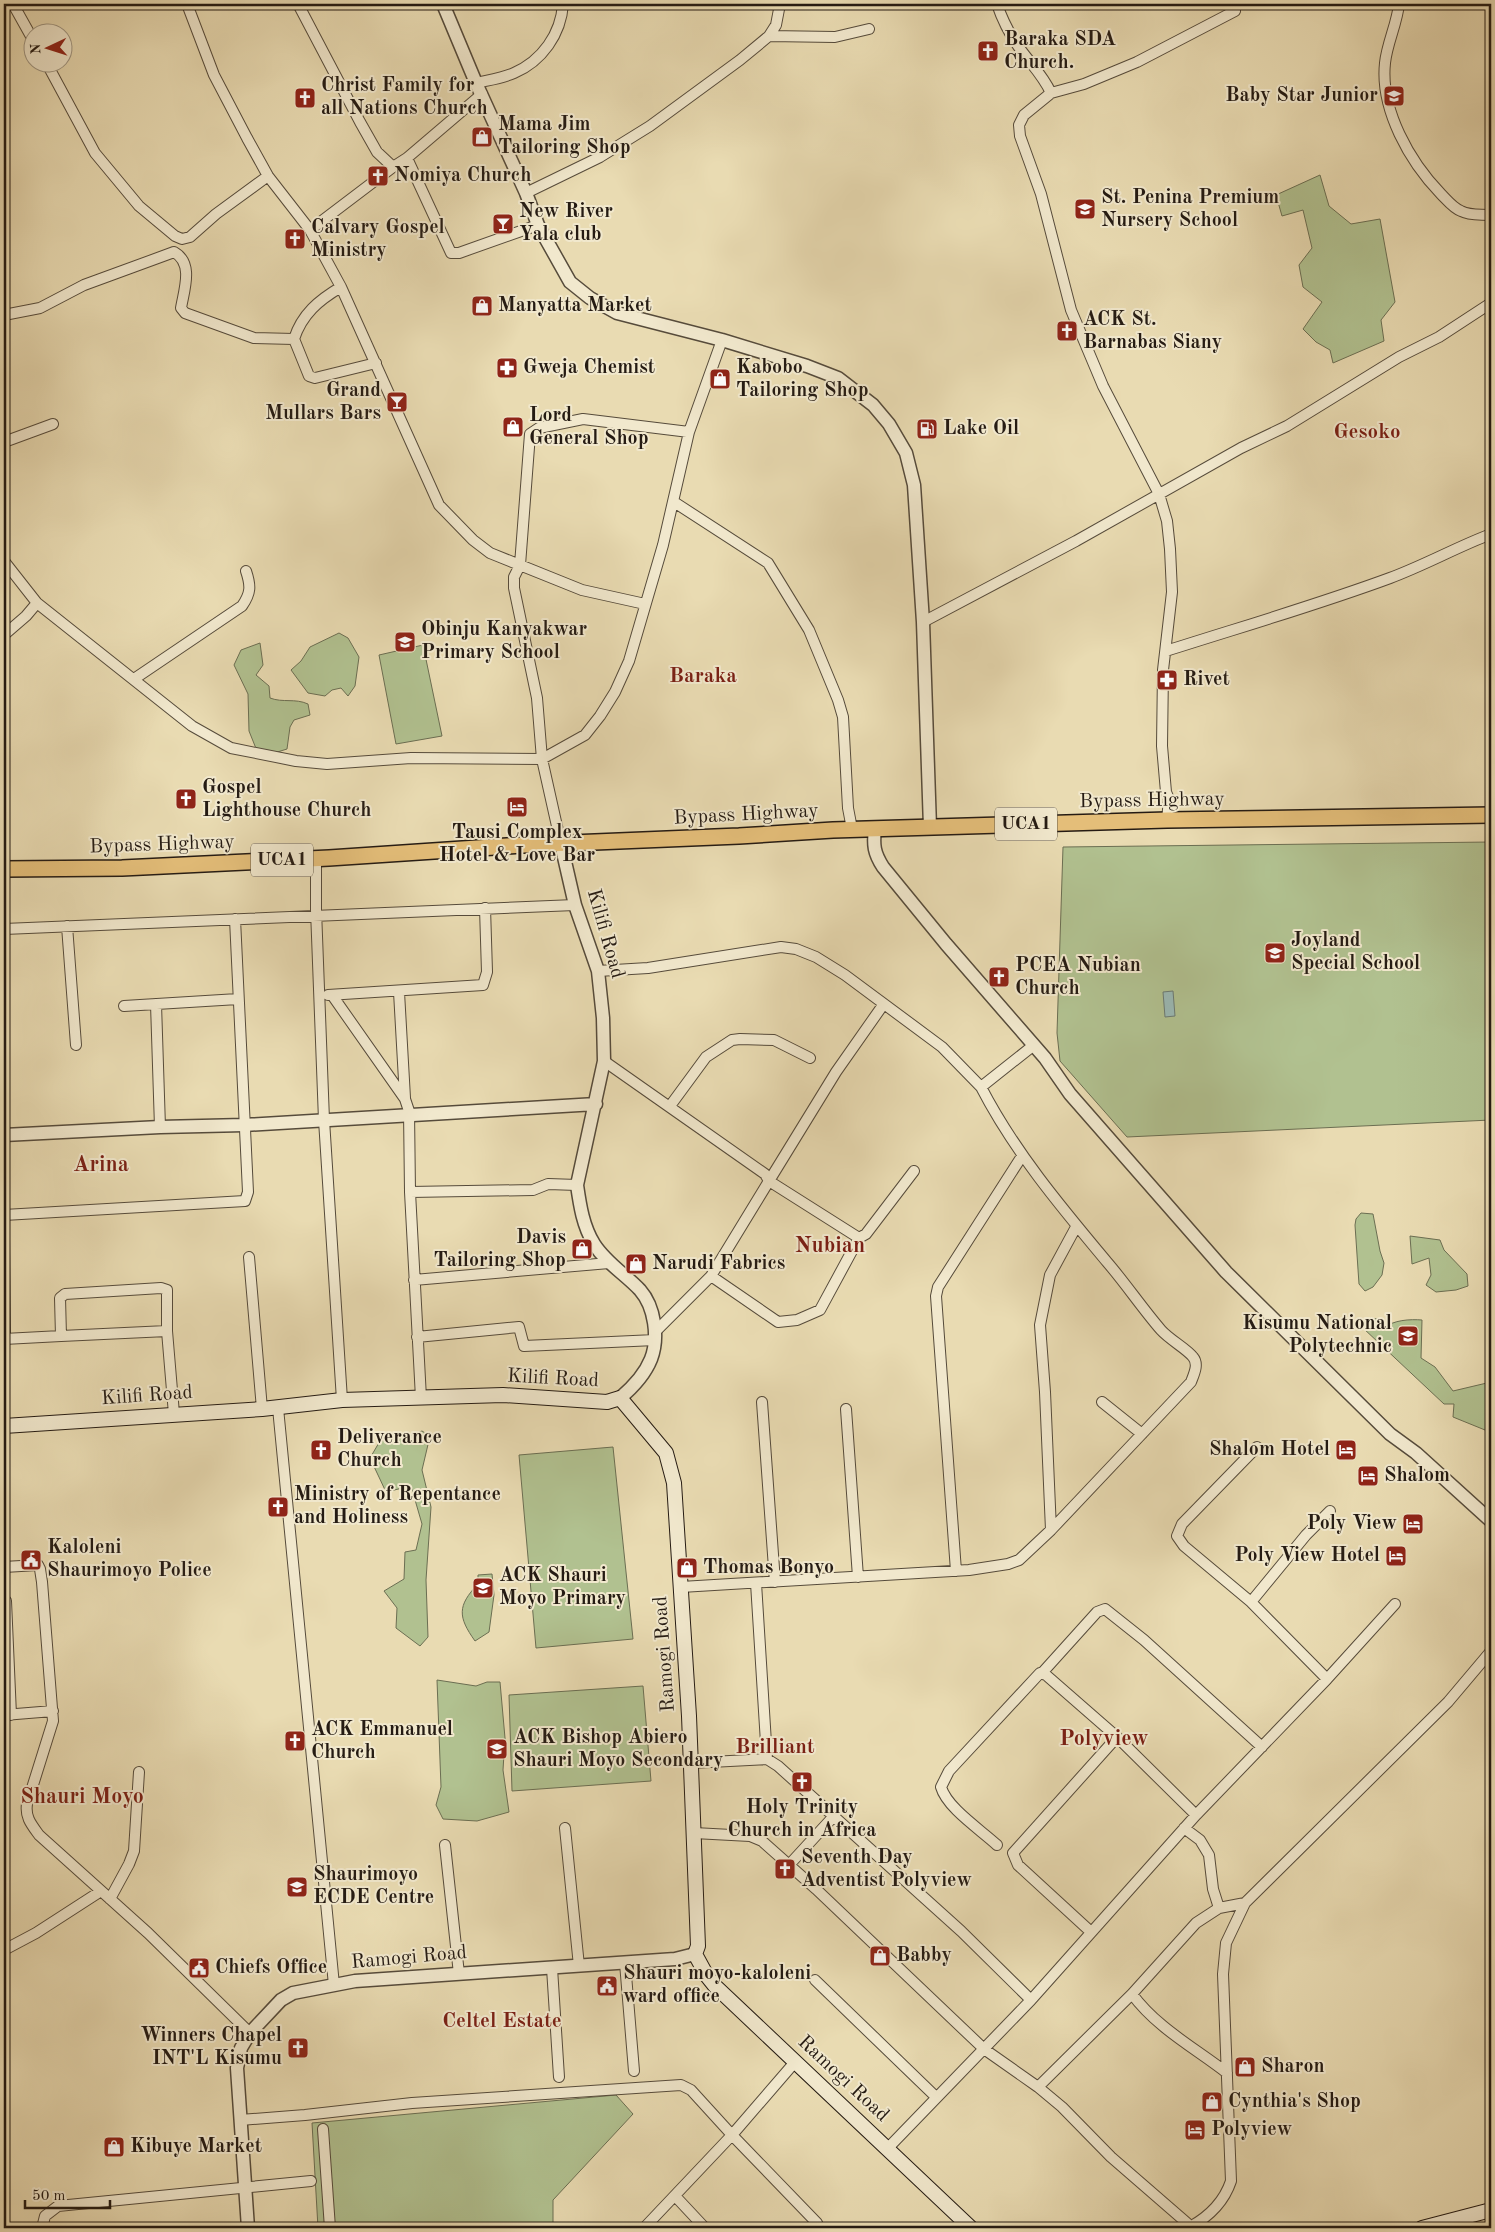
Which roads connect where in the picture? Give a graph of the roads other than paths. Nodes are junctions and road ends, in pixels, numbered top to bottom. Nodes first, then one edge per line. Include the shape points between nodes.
1 (13, 4) edge
2 (187, 4) edge
3 (298, 4) edge
4 (443, 4) edge
5 (563, 4) edge
6 (780, 4) edge
7 (997, 4) edge
8 (1399, 4) edge
9 (1235, 12) dead end
10 (23, 22) edge
11 (869, 29) dead end
12 (769, 36) junction
13 (51, 72) edge
14 (479, 89) junction
15 (1051, 93) junction
16 (408, 158) junction
17 (393, 167) junction
18 (268, 176) junction
19 (526, 193) junction
20 (1491, 215) edge
21 (538, 225) junction
22 (310, 230) junction
23 (341, 287) junction
24 (1491, 303) edge
25 (4, 315) edge
26 (294, 339) junction
27 (722, 340) junction
28 (376, 363) junction
29 (53, 424) dead end
30 (689, 432) junction
31 (4, 442) edge
32 (1159, 494) junction
33 (674, 502) junction
34 (1491, 534) edge
35 (4, 561) edge
36 (520, 565) junction
37 (246, 571) dead end
38 (37, 603) junction
39 (646, 604) junction
40 (922, 622) junction
41 (4, 634) edge
42 (1166, 650) junction
43 (134, 679) junction
44 (542, 759) junction
45 (1491, 815) edge
46 (1167, 820) junction
47 (930, 827) junction
48 (852, 829) junction
49 (875, 829) junction
50 (560, 844) junction
51 (316, 858) junction
52 (4, 869) edge
53 (575, 905) junction
54 (485, 908) junction
55 (317, 917) junction
56 (235, 919) junction
57 (67, 926) junction
58 (4, 929) edge
59 (598, 971) junction
60 (400, 992) junction
61 (320, 995) junction
62 (332, 995) junction
63 (238, 999) junction
64 (156, 1004) junction
65 (883, 1005) junction
66 (124, 1006) dead end
67 (76, 1045) dead end
68 (1034, 1045) junction
69 (810, 1058) dead end
70 (604, 1061) junction
71 (981, 1087) junction
72 (405, 1099) junction
73 (596, 1104) junction
74 (670, 1106) junction
75 (410, 1115) junction
76 (324, 1120) junction
77 (244, 1125) junction
78 (160, 1127) junction
79 (4, 1135) edge
80 (1022, 1156) junction
81 (914, 1171) dead end
82 (769, 1181) junction
83 (577, 1185) junction
84 (410, 1192) junction
85 (4, 1215) edge
86 (1076, 1227) junction
87 (859, 1238) junction
88 (4, 1239) edge
89 (249, 1257) dead end
90 (609, 1263) junction
91 (711, 1276) junction
92 (414, 1280) junction
93 (167, 1330) junction
94 (61, 1336) junction
95 (654, 1336) junction
96 (417, 1337) junction
97 (4, 1339) edge
98 (421, 1398) junction
99 (620, 1398) junction
100 (342, 1400) junction
101 (762, 1402) dead end
102 (1102, 1402) dead end
103 (278, 1408) junction
104 (262, 1409) junction
105 (846, 1409) dead end
106 (174, 1414) junction
107 (4, 1426) edge
108 (1142, 1434) junction
109 (1257, 1447) dead end
110 (1330, 1511) dead end
111 (1491, 1521) edge
112 (1051, 1530) junction
113 (4, 1567) edge
114 (956, 1570) junction
115 (858, 1577) junction
116 (775, 1582) junction
117 (756, 1583) junction
118 (680, 1588) junction
119 (4, 1599) edge
120 (1250, 1602) junction
121 (1395, 1604) dead end
122 (1491, 1652) edge
123 (1042, 1673) junction
124 (1327, 1679) junction
125 (53, 1711) junction
126 (8, 1715) edge
127 (1117, 1737) junction
128 (1262, 1747) junction
129 (767, 1759) junction
130 (691, 1763) junction
131 (139, 1772) dead end
132 (1196, 1815) junction
133 (834, 1816) junction
134 (565, 1828) dead end
135 (1184, 1828) junction
136 (694, 1833) junction
137 (445, 1845) dead end
138 (997, 1845) dead end
139 (789, 1865) junction
140 (101, 1891) junction
141 (110, 1899) junction
142 (1245, 1903) junction
143 (1219, 1908) junction
144 (1091, 1932) junction
145 (4, 1950) edge
146 (695, 1954) junction
147 (625, 1962) junction
148 (579, 1966) junction
149 (552, 1968) junction
150 (460, 1974) junction
151 (815, 1980) dead end
152 (334, 1985) junction
153 (1132, 1994) junction
154 (1031, 2000) junction
155 (250, 2033) junction
156 (984, 2049) junction
157 (795, 2062) junction
158 (634, 2071) dead end
159 (1227, 2073) junction
160 (559, 2077) dead end
161 (1038, 2087) junction
162 (936, 2097) junction
163 (240, 2120) junction
164 (323, 2129) dead end
165 (732, 2135) junction
166 (888, 2148) junction
167 (311, 2181) dead end
168 (245, 2187) junction
169 (676, 2197) junction
170 (1491, 2210) edge
171 (42, 2228) edge
172 (248, 2228) edge
173 (330, 2228) edge
174 (644, 2228) edge
175 (705, 2228) edge
176 (820, 2228) edge
177 (971, 2228) edge
178 (1190, 2228) edge
179 (1422, 2228) edge

1 - 10 street
2 - 18 street via 214,75
3 - 17 street via 360,122 378,152
4 - 14 street
5 - 14 street via 562,16 545,51 513,74
6 - 12 street via 776,25
7 - 15 street via 1002,20
8 - 20 street via 1385,63 1385,87 1393,119 1416,166 1453,206 1467,214
9 - 15 street via 1137,62 1084,84
11 - 12 street via 835,37
12 - 19 street via 650,126 600,157
13 - 18 street via 95,153 139,206 175,236 182,239 190,236
14 - 16 street
14 - 19 street
15 - 32 street via 1024,115 1020,136 1041,194 1071,310 1103,386
16 - 17 street
16 - 21 street via 451,253
17 - 22 street
18 - 22 street
19 - 21 street
21 - 27 street via 570,282 590,298 617,313
22 - 23 street
23 - 26 street via 320,300 305,316
23 - 28 street
24 - 32 street via 1287,426
25 - 26 street via 40,308 84,285 174,252 186,267 182,311 254,338
26 - 28 street via 312,377 320,378
27 - 30 street
27 - 40 street via 838,378 873,405 889,424 906,452 914,485
28 - 36 street via 439,505 482,547
29 - 31 street
30 - 33 street
30 - 36 street via 596,419 535,430 529,439
32 - 40 street
32 - 42 street via 1170,549 1172,592
33 - 39 street
33 - 48 street via 768,562 809,630 843,717
34 - 42 street via 1390,578
35 - 38 street
36 - 39 street via 582,590
36 - 44 street via 514,577 514,588 537,698
37 - 43 street via 251,585 242,606
38 - 41 street
38 - 43 street
39 - 44 street via 629,661 616,692 600,716 585,735
40 - 47 street
42 - 46 street via 1162,746 1169,799
43 - 44 street via 192,726 231,748 296,761 327,764 411,758
44 - 50 street
45 - 46 main road, Bypass Highway / UCA1
46 - 47 main road, Bypass Highway / UCA1
47 - 49 main road, Bypass Highway / UCA1
48 - 49 main road, Bypass Highway / UCA1
48 - 50 main road, Bypass Highway / UCA1
49 - 68 street via 875,854 883,867
50 - 51 main road, Bypass Highway / UCA1
50 - 53 street, Kilifi Road
51 - 52 main road, Bypass Highway / UCA1 via 122,868
51 - 55 street
53 - 54 street
53 - 59 street, Kilifi Road
54 - 55 street
54 - 60 street via 487,972 483,985
55 - 56 street
55 - 61 street
56 - 57 street
56 - 63 street
57 - 58 street
57 - 67 street
59 - 65 street via 648,968 787,947 824,962
59 - 70 street, Kilifi Road
60 - 62 street
60 - 72 street
61 - 62 street
61 - 76 street
62 - 72 street
63 - 64 street
63 - 77 street
64 - 66 street
64 - 78 street
65 - 71 street via 942,1047
65 - 82 street via 836,1072
68 - 71 street
68 - 111 street via 1070,1094 1226,1272 1390,1434 1416,1453
69 - 74 street via 774,1040 732,1040 706,1057
70 - 73 street, Kilifi Road
70 - 74 street
71 - 80 street
72 - 75 street
73 - 75 street
73 - 83 street, Kilifi Road
74 - 82 street via 765,1174
75 - 76 street
75 - 84 street
76 - 77 street
76 - 100 street
77 - 78 street
77 - 85 street via 246,1201
78 - 79 street
80 - 86 street
80 - 114 street via 938,1287 936,1296
81 - 87 street via 866,1234
82 - 87 street
82 - 91 street
83 - 84 street via 548,1184 532,1190
83 - 90 street, Kilifi Road via 584,1224
84 - 92 street
86 - 108 street via 1162,1331 1193,1357 1196,1365 1191,1382
86 - 112 street via 1050,1275 1040,1325
87 - 91 street via 820,1310 797,1320 778,1322
88 - 97 street
89 - 104 street
90 - 92 street
90 - 95 street, Kilifi Road via 640,1291 650,1306
91 - 95 street
92 - 96 street
93 - 94 street
93 - 94 street via 168,1294 162,1288 65,1294 59,1302
93 - 106 street
94 - 97 street
95 - 96 street via 524,1346 519,1327
95 - 99 street, Kilifi Road via 651,1359 634,1386
96 - 98 street
98 - 99 main road, Kilifi Road via 503,1395 607,1402
98 - 100 main road, Kilifi Road
99 - 118 main road, Ramogi Road via 666,1453 672,1470
100 - 103 main road, Kilifi Road
101 - 116 street
102 - 108 street
103 - 104 main road, Kilifi Road
103 - 152 street
104 - 106 main road, Kilifi Road
105 - 115 street
106 - 107 main road, Kilifi Road
108 - 112 street
109 - 120 street via 1182,1524 1177,1536 1184,1546
110 - 120 street
112 - 114 street via 1019,1560
113 - 125 street via 32,1564 40,1569
114 - 115 street
115 - 116 street
116 - 117 street
117 - 118 street
117 - 129 street
118 - 130 main road, Ramogi Road
119 - 126 street
120 - 124 street
121 - 124 street
122 - 142 street via 1448,1702
123 - 127 street
123 - 128 street via 1098,1612 1105,1609
123 - 138 street via 949,1772 941,1787 954,1807
124 - 128 street
125 - 126 street
125 - 140 street via 53,1721 26,1812 39,1835
127 - 132 street
127 - 144 street via 1013,1853 1018,1865
128 - 132 street
129 - 130 street
129 - 133 street
130 - 136 main road, Ramogi Road
131 - 141 street via 134,1851
132 - 135 street
133 - 139 street
133 - 154 street via 961,1931
134 - 148 street
135 - 143 street via 1200,1840 1209,1855
135 - 144 street
136 - 139 street via 756,1838
136 - 146 main road, Ramogi Road via 698,1946
137 - 150 street
139 - 156 street
140 - 141 street
140 - 145 street
141 - 155 street
142 - 143 street
142 - 159 street via 1226,1943 1223,1974
143 - 153 street via 1196,1923
144 - 154 street
146 - 147 street, Ramogi Road via 675,1959
146 - 157 main road, Ramogi Road via 715,1986
147 - 148 street, Ramogi Road
147 - 158 street
148 - 149 street, Ramogi Road
149 - 150 street, Ramogi Road
149 - 160 street
150 - 152 street, Ramogi Road
151 - 162 street
152 - 155 street, Ramogi Road via 293,1993 281,2000
153 - 159 street via 1160,2025
153 - 161 street
154 - 156 street
155 - 163 street, Ramogi Road via 241,2048 237,2068
156 - 161 street
156 - 162 street
157 - 165 street
157 - 166 main road, Ramogi Road
159 - 178 street via 1231,2181 1226,2195 1212,2212
161 - 178 street
162 - 166 street
163 - 165 street via 412,2103 681,2085 691,2090
163 - 168 street, Ramogi Road
164 - 173 street
165 - 169 street
165 - 176 street
166 - 177 main road, Ramogi Road
167 - 168 street
168 - 171 street via 58,2206 45,2216
168 - 172 street, Ramogi Road
169 - 174 street
169 - 175 street
170 - 179 main road

